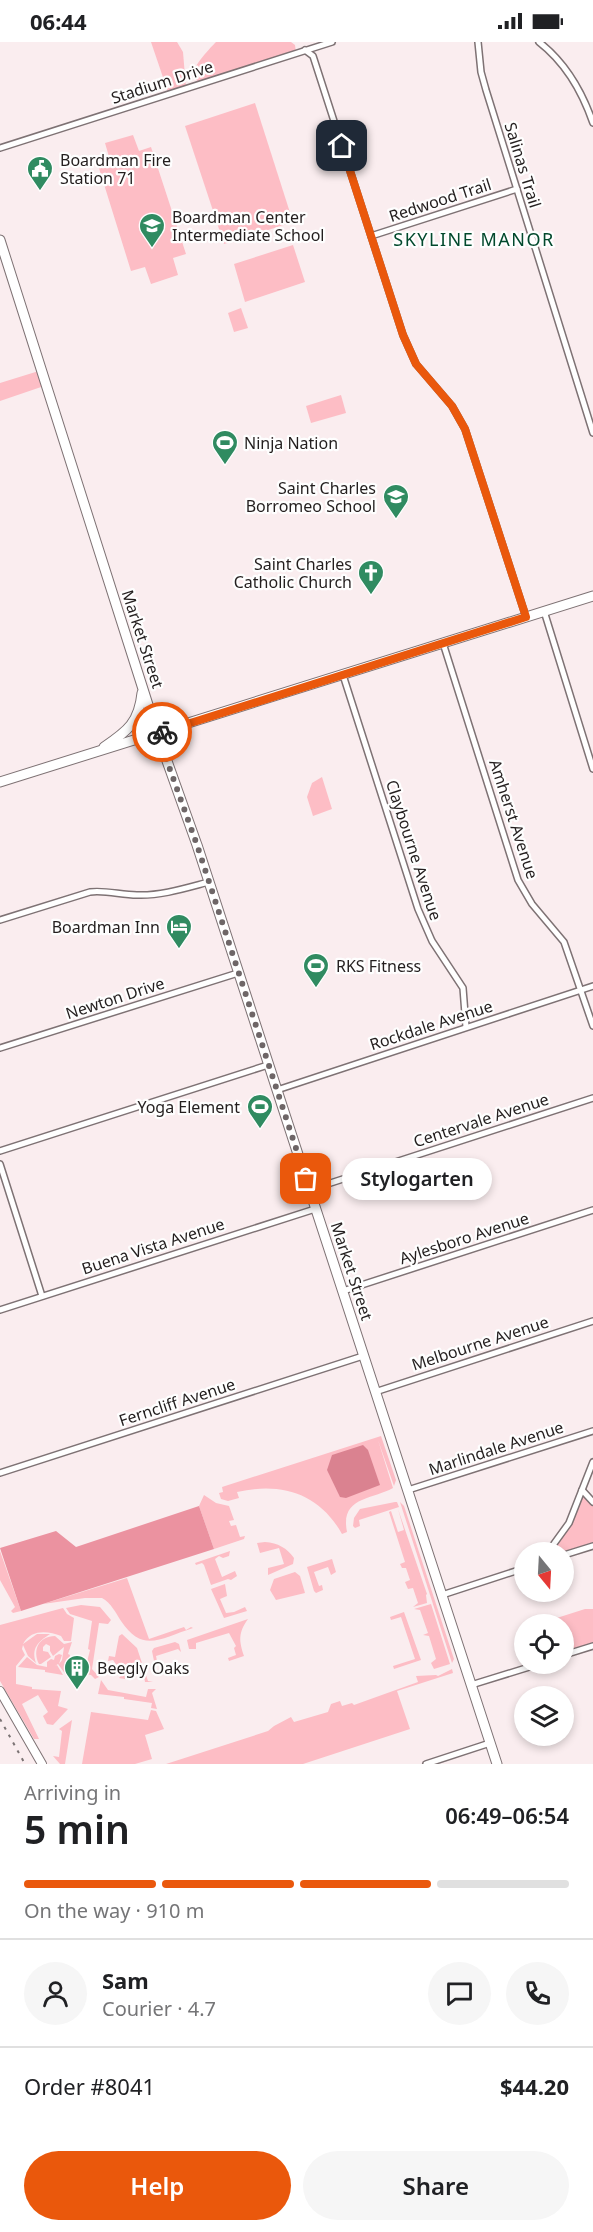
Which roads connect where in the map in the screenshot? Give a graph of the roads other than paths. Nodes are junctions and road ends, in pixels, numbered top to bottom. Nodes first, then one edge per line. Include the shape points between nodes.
1 (332, 42) edge
2 (478, 42) edge
3 (539, 42) edge
4 (305, 50) junction
5 (593, 123) edge
6 (0, 148) edge
7 (517, 189) junction
8 (371, 236) junction
9 (0, 240) edge
10 (593, 433) edge
11 (593, 596) edge
12 (544, 611) junction
13 (526, 617) junction
14 (443, 643) junction
15 (343, 675) junction
16 (143, 687) junction
17 (157, 733) junction
18 (88, 755) junction
19 (593, 769) edge
20 (0, 783) edge
21 (209, 882) junction
22 (0, 920) edge
23 (238, 973) junction
24 (593, 986) edge
25 (581, 989) junction
26 (593, 1026) edge
27 (466, 1027) junction
28 (0, 1048) edge
29 (268, 1065) junction
30 (277, 1090) junction
31 (593, 1098) edge
32 (0, 1151) edge
33 (0, 1164) edge
34 (309, 1190) junction
35 (315, 1209) junction
36 (593, 1210) edge
37 (343, 1291) junction
38 (42, 1296) junction
39 (0, 1310) edge
40 (593, 1320) edge
41 (363, 1356) junction
42 (375, 1392) junction
43 (593, 1431) edge
44 (593, 1462) edge
45 (0, 1473) edge
46 (408, 1490) junction
47 (582, 1490) junction
48 (593, 1502) edge
49 (555, 1542) edge
50 (593, 1546) edge
51 (574, 1552) edge
52 (514, 1572) edge
53 (442, 1595) junction
54 (593, 1646) edge
55 (574, 1652) edge
56 (514, 1672) edge
57 (471, 1685) junction
58 (0, 1691) edge
59 (490, 1743) junction
60 (42, 1764) edge
61 (426, 1764) edge
62 (497, 1764) edge

1 - 4 street, Stadium Drive
2 - 7 street, Salinas Trail via 481,72
3 - 5 street via 569,73
4 - 6 street, Stadium Drive
4 - 8 street via 313,56
7 - 8 street, Redwood Trail
7 - 10 street, Salinas Trail
8 - 13 street via 410,353 465,429
9 - 16 main road, Market Street
11 - 12 main road
12 - 13 main road
12 - 19 street
13 - 14 main road
14 - 15 main road
14 - 25 street, Amherst Avenue via 518,880 532,904 564,942
15 - 17 main road
15 - 27 street, Claybourne Avenue via 418,909 432,941 463,988
16 - 17 main road, Market Street
16 - 18 main road via 139,713 131,726
17 - 18 main road
17 - 21 main road, Market Street
18 - 20 main road
21 - 22 street via 150,895 90,892
21 - 23 main road, Market Street
23 - 28 street, Newton Drive
23 - 29 main road, Market Street
24 - 25 street, Rockdale Avenue
25 - 26 street, Amherst Avenue
25 - 27 street, Rockdale Avenue
27 - 30 street, Rockdale Avenue
29 - 30 main road, Market Street
29 - 32 street
30 - 34 main road, Market Street
31 - 34 street, Centervale Avenue
33 - 38 street
34 - 35 main road, Market Street
35 - 37 main road, Market Street
35 - 38 street, Buena Vista Avenue
36 - 37 street, Aylesboro Avenue
37 - 41 main road, Market Street
38 - 39 street, Buena Vista Avenue
40 - 42 street, Melbourne Avenue
41 - 42 main road, Market Street
41 - 45 street, Ferncliff Avenue
42 - 46 main road, Market Street
43 - 46 street, Marlindale Avenue
44 - 47 street
46 - 53 main road, Market Street
47 - 48 street
47 - 49 street
50 - 51 street
52 - 53 street
53 - 57 main road, Market Street
54 - 55 street
56 - 57 street
57 - 59 main road, Market Street
58 - 60 street
59 - 61 street
59 - 62 main road, Market Street

